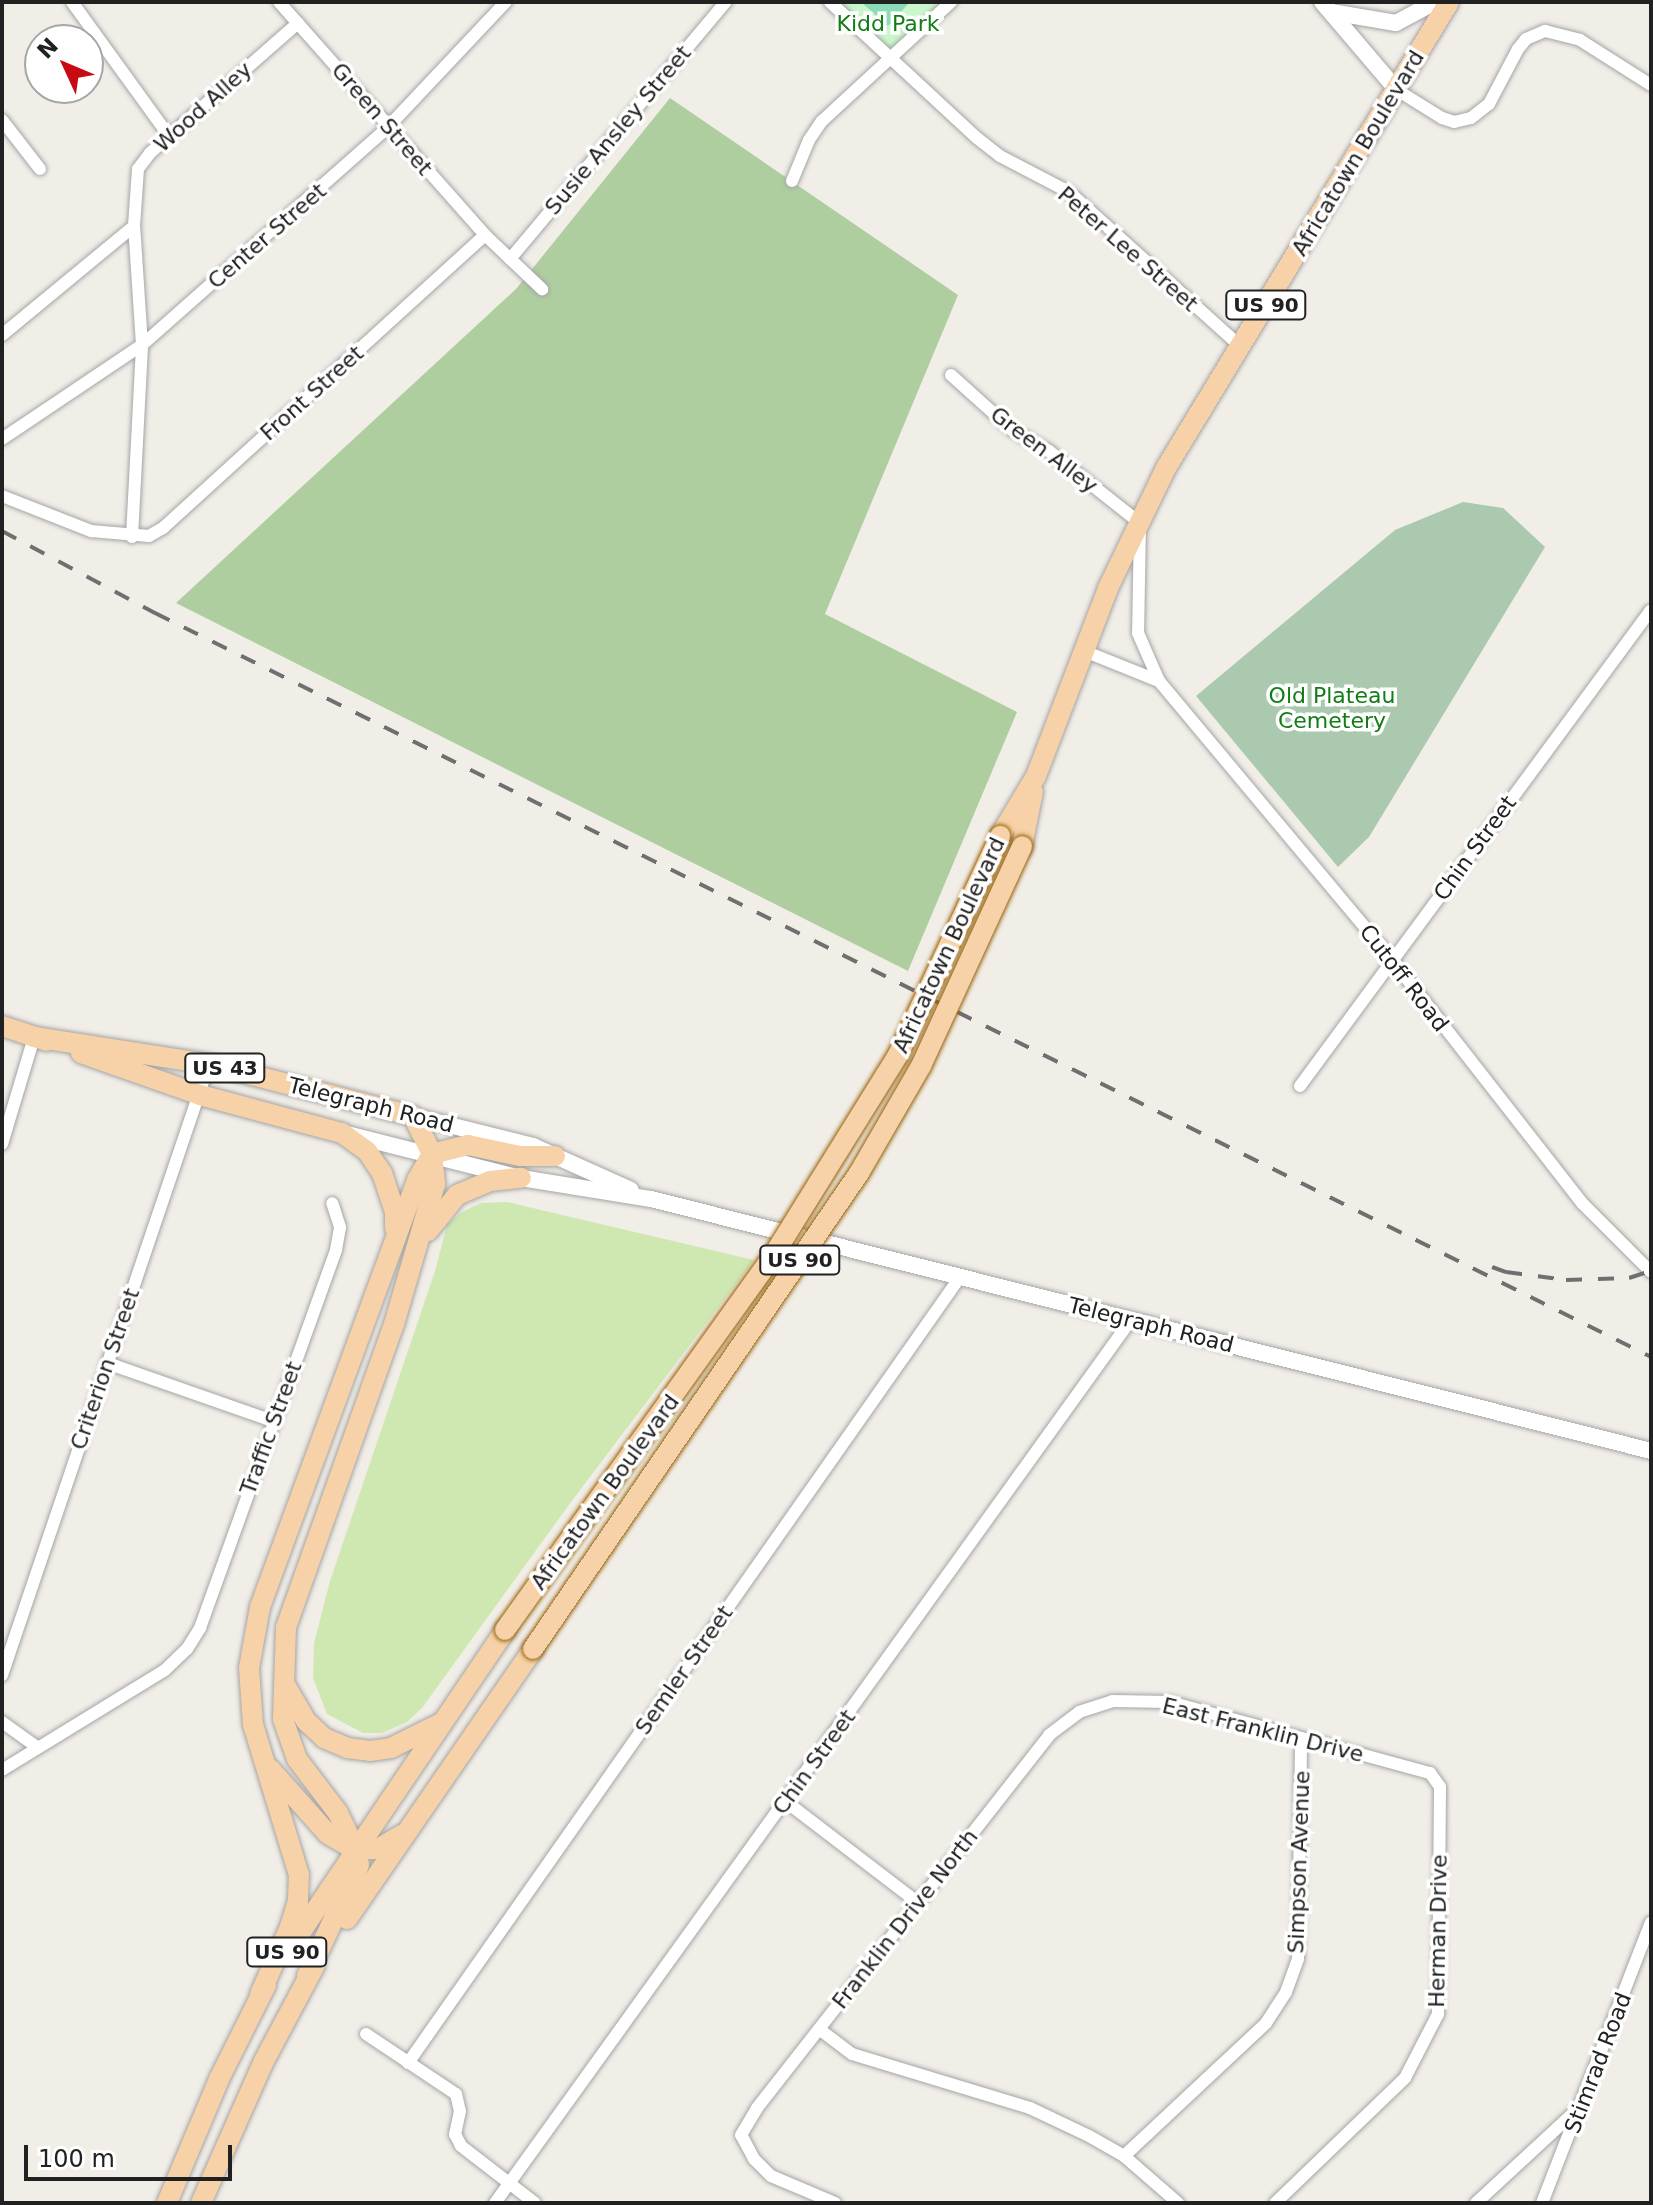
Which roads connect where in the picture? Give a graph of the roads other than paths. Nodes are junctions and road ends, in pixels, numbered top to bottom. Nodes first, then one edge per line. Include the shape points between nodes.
1 (72, 2) edge
2 (279, 2) edge
3 (506, 2) edge
4 (726, 2) edge
5 (830, 2) edge
6 (951, 2) edge
7 (1435, 2) edge
8 (1449, 2) edge
9 (1462, 2) edge
10 (1326, 7) edge
11 (298, 23) junction
12 (1429, 36) junction
13 (890, 56) junction
14 (1651, 85) edge
15 (1397, 90) junction
16 (2, 120) edge
17 (388, 127) junction
18 (169, 136) junction
19 (40, 169) dead end
20 (792, 181) dead end
21 (134, 226) junction
22 (485, 235) junction
23 (510, 259) junction
24 (542, 289) dead end
25 (2, 335) edge
26 (142, 345) junction
27 (1241, 347) junction
28 (951, 375) dead end
29 (2, 439) edge
30 (2, 496) edge
31 (1140, 523) junction
32 (132, 537) junction
33 (1651, 610) edge
34 (1084, 651) junction
35 (1159, 681) junction
36 (1036, 776) junction
37 (1393, 961) junction
38 (2, 1026) edge
39 (34, 1037) junction
40 (209, 1064) junction
41 (1300, 1086) dead end
42 (200, 1095) junction
43 (413, 1116) junction
44 (342, 1133) junction
45 (2, 1144) edge
46 (432, 1154) junction
47 (555, 1156) junction
48 (521, 1178) junction
49 (651, 1199) junction
50 (332, 1203) dead end
51 (394, 1240) junction
52 (417, 1248) junction
53 (1651, 1272) edge
54 (960, 1277) junction
55 (1131, 1320) junction
56 (107, 1363) junction
57 (273, 1421) junction
58 (1651, 1451) edge
59 (2, 1675) edge
60 (282, 1679) junction
61 (1079, 1712) joint
62 (2, 1722) edge
63 (443, 1722) junction
64 (1301, 1738) junction
65 (38, 1748) junction
66 (265, 1763) junction
67 (2, 1770) edge
68 (1440, 1787) joint
69 (785, 1801) junction
70 (408, 1831) junction
71 (356, 1850) junction
72 (917, 1902) junction
73 (1651, 1922) edge
74 (307, 1976) junction
75 (260, 1994) junction
76 (819, 2029) junction
77 (366, 2034) dead end
78 (408, 2063) junction
79 (1583, 2105) junction
80 (1124, 2156) junction
81 (509, 2184) junction
82 (167, 2203) edge
83 (201, 2203) edge
84 (495, 2203) edge
85 (535, 2203) edge
86 (835, 2203) edge
87 (1178, 2203) edge
88 (1275, 2203) edge
89 (1476, 2203) edge
90 (1542, 2203) edge

1 - 18 street
2 - 11 street, Green Street
3 - 17 street, Center Street
4 - 23 street, Susie Ansley Street
5 - 13 street, Peter Lee Street
6 - 13 street
7 - 10 street via 1396,23
8 - 12 main road, Africatown Boulevard / US 90
9 - 12 main road
10 - 15 street
11 - 17 street, Green Street
11 - 18 street, Wood Alley
12 - 15 main road, Africatown Boulevard / US 90
13 - 20 street via 822,121
13 - 27 street, Peter Lee Street via 1000,156 1069,192
14 - 15 street via 1580,40 1545,31 1526,39 1489,104 1471,118 1442,118
15 - 27 main road, Africatown Boulevard / US 90
16 - 19 street
17 - 22 street, Green Street
17 - 26 street, Center Street
18 - 21 street, Wood Alley via 138,169
21 - 25 street
21 - 26 street, Wood Alley
22 - 23 street, Green Street
22 - 32 street, Front Street via 163,528
23 - 24 street
26 - 29 street, Center Street
26 - 32 street, Wood Alley
27 - 31 main road, Africatown Boulevard / US 90 via 1166,468
28 - 31 street, Green Alley via 1012,430 1049,451
30 - 32 street via 91,531
31 - 34 main road, Africatown Boulevard / US 90
31 - 35 street, Cutoff Road via 1138,633
33 - 37 street, Chin Street
34 - 35 street, Cutoff Road
34 - 36 main road, Africatown Boulevard / US 90
35 - 37 street, Cutoff Road
36 - 63 main road, Africatown Boulevard / US 90, bridge via 1000,836 898,1055 809,1199
36 - 70 main road, Africatown Boulevard / US 90, bridge via 1022,846 921,1066 859,1173
37 - 41 street, Chin Street
37 - 53 street, Cutoff Road via 1583,1204
38 - 39 main road, Telegraph Road / US 43
39 - 40 main road, Telegraph Road / US 43
39 - 42 main road, Telegraph Road / US 43
39 - 45 street
40 - 42 street, Criterion Street
40 - 43 main road, Telegraph Road / US 43
42 - 44 main road, Telegraph Road / US 43
42 - 56 street, Criterion Street
43 - 46 main road
43 - 47 street, Telegraph Road
44 - 46 street, Telegraph Road
44 - 51 main road via 367,1151 382,1173 395,1212
46 - 47 main road via 468,1145 520,1156
46 - 48 street, Telegraph Road
46 - 51 main road
46 - 52 main road via 435,1184
47 - 49 street, Telegraph Road
48 - 49 street, Telegraph Road
48 - 52 main road via 490,1181 457,1195
49 - 54 street, Telegraph Road
50 - 57 street, Traffic Street via 340,1227 336,1250
51 - 66 main road via 260,1607 249,1668 253,1725
52 - 60 main road via 286,1627
54 - 55 street, Telegraph Road
54 - 78 street, Semler Street
55 - 58 street, Telegraph Road
55 - 69 street, Chin Street
56 - 57 street
56 - 59 street, Criterion Street
57 - 65 street, Traffic Street via 200,1628 187,1649 165,1670
60 - 63 main road via 306,1721 324,1738 347,1748 391,1748
60 - 71 main road via 283,1719 297,1759 338,1813
61 - 64 street, East Franklin Drive via 1112,1701 1170,1702
61 - 72 street, Franklin Drive North via 1049,1735
62 - 65 street
63 - 71 main road, Africatown Boulevard / US 90
64 - 68 street, East Franklin Drive via 1430,1773
64 - 80 street, Simpson Avenue via 1298,1959 1286,1992 1266,2023
65 - 67 street
66 - 71 main road via 328,1834
66 - 75 main road via 299,1875 290,1927
68 - 88 street, Herman Drive via 1438,2014 1405,2078
69 - 72 street
69 - 81 street, Chin Street
70 - 71 main road via 378,1849
70 - 74 main road, Africatown Boulevard / US 90
71 - 74 main road via 359,1865
71 - 75 main road, Africatown Boulevard / US 90
72 - 76 street, Franklin Drive North
73 - 79 street, Stimrad Road
74 - 83 main road, Africatown Boulevard / US 90
75 - 82 main road, Africatown Boulevard / US 90
76 - 80 street via 852,2054 1030,2108
76 - 86 street, Franklin Drive North via 741,2135 771,2176
77 - 78 street
78 - 81 street via 456,2094 460,2111 455,2134 461,2146
79 - 89 street
79 - 90 street, Stimrad Road
80 - 87 street
81 - 84 street, Chin Street
81 - 85 street

